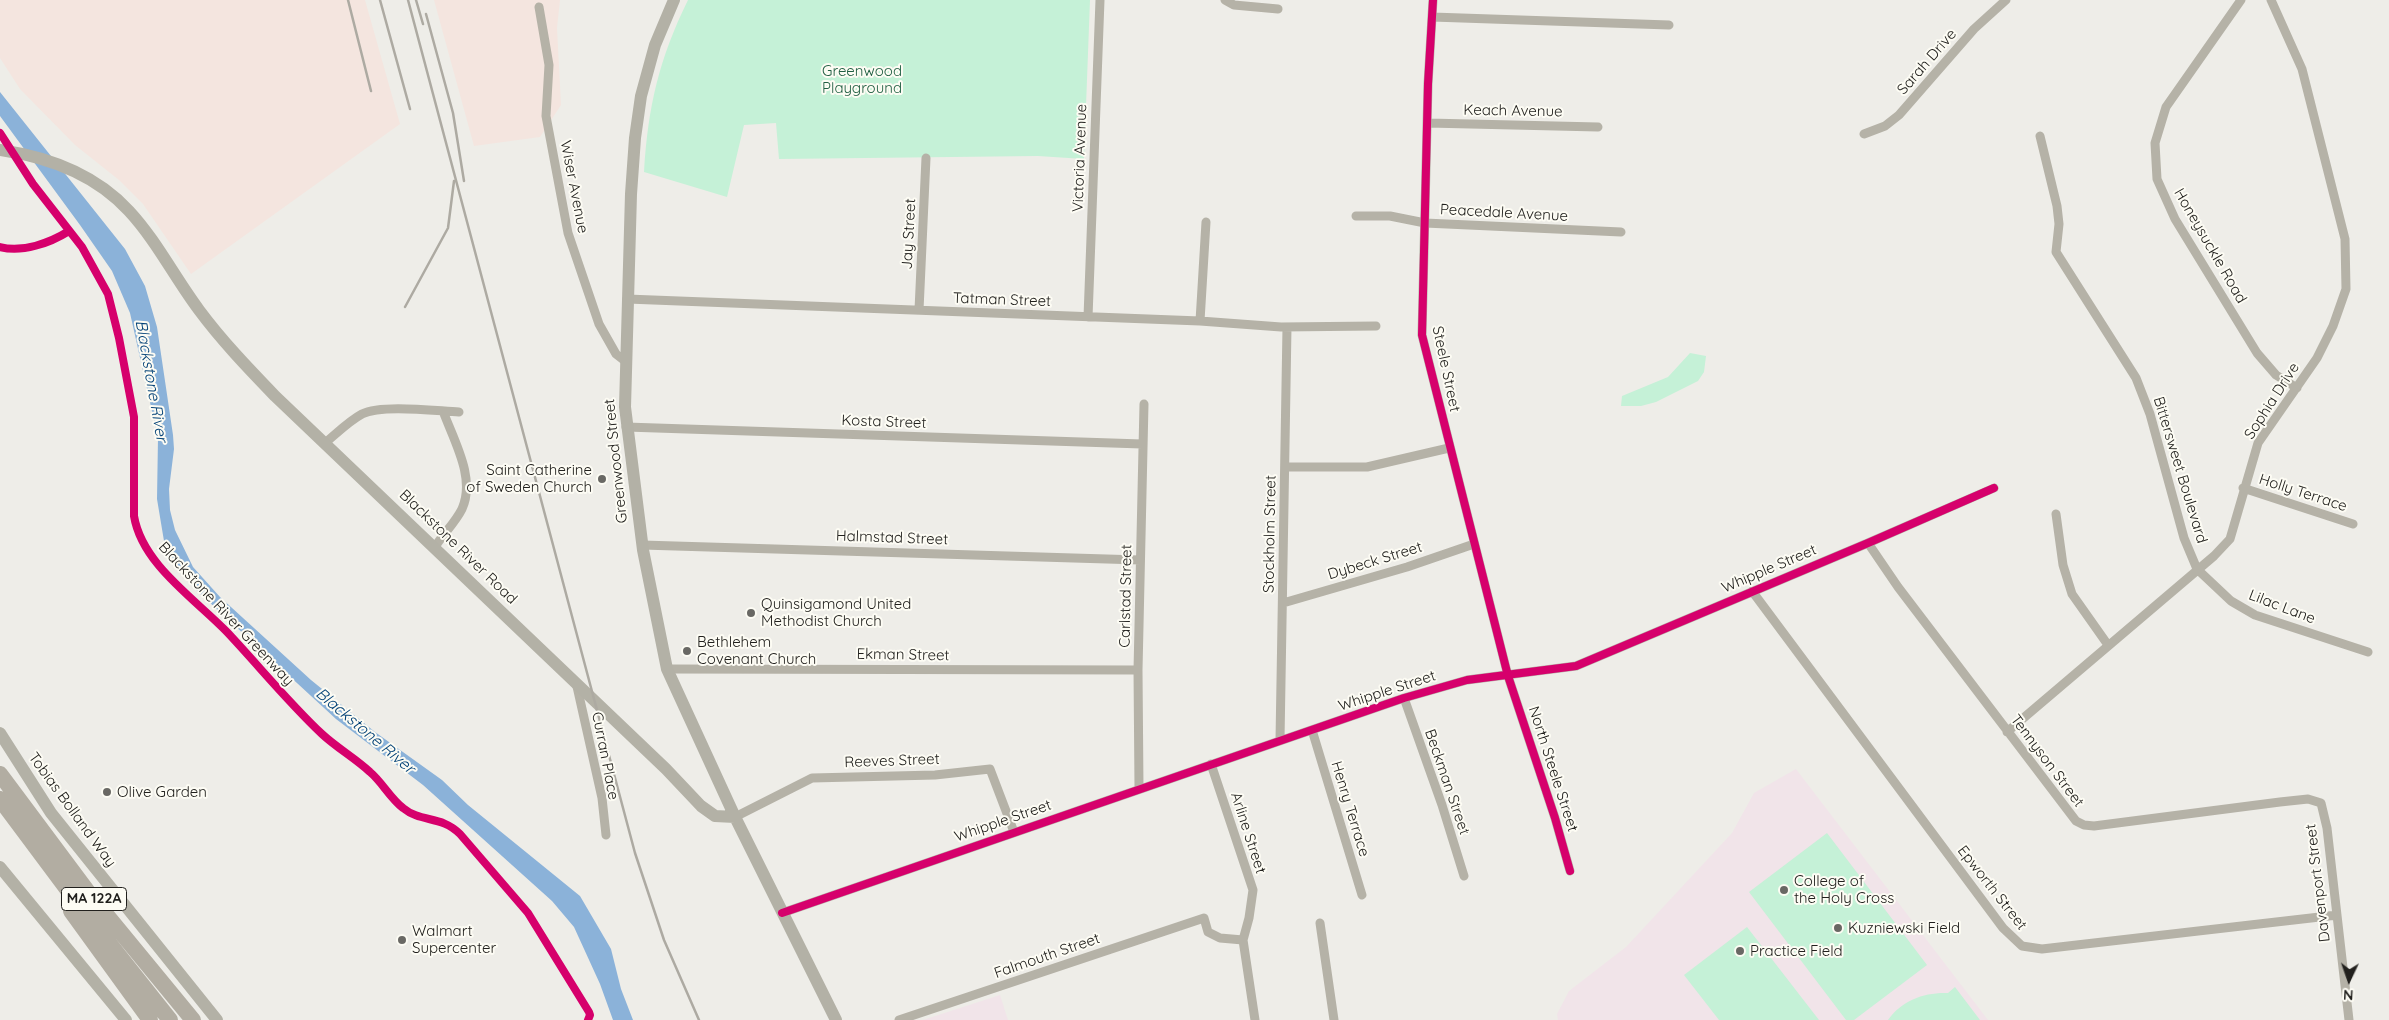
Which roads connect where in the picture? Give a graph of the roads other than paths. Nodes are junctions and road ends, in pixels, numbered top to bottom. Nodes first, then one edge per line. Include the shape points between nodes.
1 (674, 0) edge
2 (1100, 0) edge
3 (1225, 0) edge
4 (1433, 0) edge
5 (2006, 0) edge
6 (2241, 0) edge
7 (2271, 0) edge
8 (539, 7) dead end
9 (1278, 8) dead end
10 (1432, 17) junction
11 (1670, 25) dead end
12 (1428, 123) junction
13 (1598, 127) dead end
14 (1864, 134) dead end
15 (2040, 136) dead end
16 (0, 150) edge
17 (926, 158) dead end
18 (1356, 216) dead end
19 (1206, 222) dead end
20 (1425, 223) junction
21 (1621, 232) dead end
22 (627, 299) junction
23 (919, 310) junction
24 (1088, 317) junction
25 (1200, 321) junction
26 (1376, 326) dead end
27 (1286, 327) junction
28 (625, 361) junction
29 (2296, 388) junction
30 (1144, 404) dead end
31 (443, 411) junction
32 (459, 412) dead end
33 (626, 427) junction
34 (325, 443) junction
35 (1142, 444) junction
36 (1449, 448) junction
37 (1285, 467) junction
38 (1994, 488) dead end
39 (2243, 488) junction
40 (2056, 514) dead end
41 (2353, 524) dead end
42 (1868, 543) junction
43 (1474, 544) junction
44 (642, 545) junction
45 (435, 547) junction
46 (1140, 560) junction
47 (2197, 569) junction
48 (1752, 591) junction
49 (1283, 603) junction
50 (2108, 645) junction
51 (2368, 652) dead end
52 (668, 669) junction
53 (1138, 670) junction
54 (1508, 676) junction
55 (576, 682) junction
56 (1404, 698) junction
57 (1312, 730) junction
58 (2007, 732) junction
59 (0, 733) edge
60 (1280, 740) junction
61 (1211, 764) junction
62 (0, 774) edge
63 (1139, 788) junction
64 (0, 799) edge
65 (2320, 803) joint
66 (735, 817) junction
67 (17, 824) junction
68 (1014, 832) junction
69 (606, 835) dead end
70 (0, 867) edge
71 (1570, 871) dead end
72 (1464, 876) dead end
73 (1362, 895) dead end
74 (782, 913) junction
75 (2336, 916) junction
76 (1320, 923) dead end
77 (1242, 940) junction
78 (126, 1020) edge
79 (150, 1020) edge
80 (170, 1020) edge
81 (193, 1020) edge
82 (217, 1020) edge
83 (836, 1020) edge
84 (900, 1020) edge
85 (1255, 1020) edge
86 (1334, 1020) edge
87 (2349, 1020) edge

1 - 22 main road, Greenwood Street via 655,45 641,96 633,165
2 - 24 street, Victoria Avenue
3 - 9 street via 1234,5
4 - 10 street, Steele Street
5 - 14 street, Sarah Drive via 1974,29 1899,115 1885,126
6 - 29 street, Honeysuckle Road via 2166,107 2155,143 2157,179 2175,220 2257,353 2276,375
7 - 29 street, Sophia Drive via 2302,69 2345,239 2346,289 2317,358
8 - 28 street, Wiser Avenue via 549,65 546,116 568,233 599,324 616,354
10 - 11 street
10 - 12 street, Steele Street
12 - 13 street, Keach Avenue
12 - 20 street, Steele Street
15 - 47 street, Bittersweet Boulevard via 2057,206 2056,252 2136,378 2150,414 2184,538
16 - 34 main road, Blackstone River Road via 49,160 107,190 140,225 227,345
17 - 23 street, Jay Street
18 - 20 street, Peacedale Avenue via 1390,216
19 - 25 street
20 - 21 street, Peacedale Avenue
20 - 36 street, Steele Street via 1422,335
22 - 23 street, Tatman Street
22 - 28 main road, Greenwood Street
23 - 24 street, Tatman Street
24 - 25 street, Tatman Street
25 - 27 street, Tatman Street
26 - 27 street, Tatman Street
27 - 37 street, Stockholm Street
28 - 33 main road, Greenwood Street
29 - 39 street, Sophia Drive via 2258,443
30 - 35 street, Carlstad Street
31 - 32 street
31 - 34 street via 369,412
31 - 45 street via 463,467 467,492 458,514
33 - 35 street, Kosta Street
33 - 44 main road, Greenwood Street
34 - 45 main road, Blackstone River Road
35 - 46 street, Carlstad Street
36 - 37 street via 1367,467
36 - 43 street, Steele Street
37 - 49 street, Stockholm Street
38 - 42 street, Whipple Street
39 - 41 street, Holly Terrace
39 - 47 street, Sophia Drive via 2230,539
40 - 50 street via 2063,565 2072,594
42 - 48 street, Whipple Street
42 - 58 street, Tennyson Street
43 - 49 street, Dybeck Street
43 - 54 street, Steele Street
44 - 46 street, Halmstad Street
44 - 52 main road, Greenwood Street
45 - 55 main road, Blackstone River Road
46 - 53 street, Carlstad Street
47 - 50 street, Sophia Drive
47 - 51 street, Lilac Lane via 2231,601 2255,615
48 - 54 street, Whipple Street via 1576,666
48 - 75 street, Epworth Street via 2003,928 2022,946 2042,949
49 - 60 street, Stockholm Street
50 - 58 street, Sophia Drive
52 - 53 street, Ekman Street
52 - 66 main road, Greenwood Street
53 - 63 street, Carlstad Street
54 - 56 street, Whipple Street via 1467,680
54 - 71 street, North Steele Street
55 - 66 main road, Blackstone River Road via 701,806 715,816
55 - 69 street, Curran Place via 602,798
56 - 57 street, Whipple Street
56 - 72 street, Beckman Street
57 - 60 street, Whipple Street
57 - 73 street, Henry Terrace
58 - 65 street, Tennyson Street via 2064,809 2084,825 2308,799
59 - 82 main road, Tobias Bolland Way via 51,813
60 - 61 street, Whipple Street
61 - 63 street, Whipple Street
61 - 77 street, Arline Street via 1253,890
62 - 81 highway, MA 122A via 91,896
63 - 68 street, Whipple Street
64 - 67 highway, MA 122A
65 - 75 street, Davenport Street via 2327,828
66 - 68 street, Reeves Street via 812,778 935,775 990,769
66 - 74 main road
67 - 79 highway, MA 122A via 80,924
67 - 80 highway
68 - 74 street, Whipple Street
70 - 78 main road
74 - 83 main road
75 - 87 street, Davenport Street
76 - 86 street
77 - 84 street, Falmouth Street via 1220,938 1208,932 1204,918
77 - 85 street

